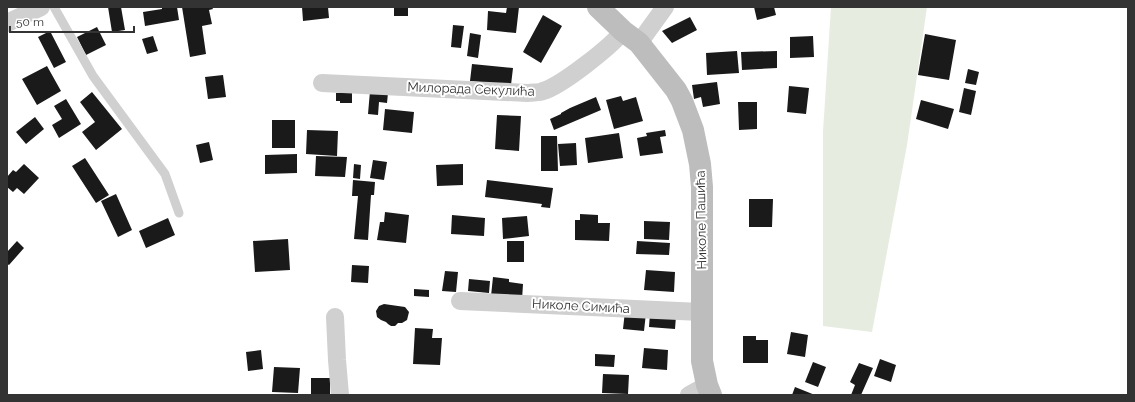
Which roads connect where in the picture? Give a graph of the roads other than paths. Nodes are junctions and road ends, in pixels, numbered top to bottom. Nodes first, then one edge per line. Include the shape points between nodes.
1 (41, 7) edge
2 (54, 7) edge
3 (598, 7) edge
4 (665, 7) edge
5 (7, 23) edge
6 (631, 37) junction
7 (322, 83) dead end
8 (179, 213) dead end
9 (460, 301) dead end
10 (701, 312) junction
11 (335, 317) dead end
12 (702, 392) edge
13 (340, 395) edge

1 - 5 street
2 - 8 lane via 92,76 165,174
3 - 6 street, Николе Пашића
4 - 6 street, Милорада Секулића
6 - 7 street, Милорада Секулића via 616,40 558,84 544,91 528,93
6 - 10 street, Николе Пашића via 676,90 693,130 702,187
9 - 10 street, Николе Симића
10 - 12 street, Николе Пашића
11 - 13 street

